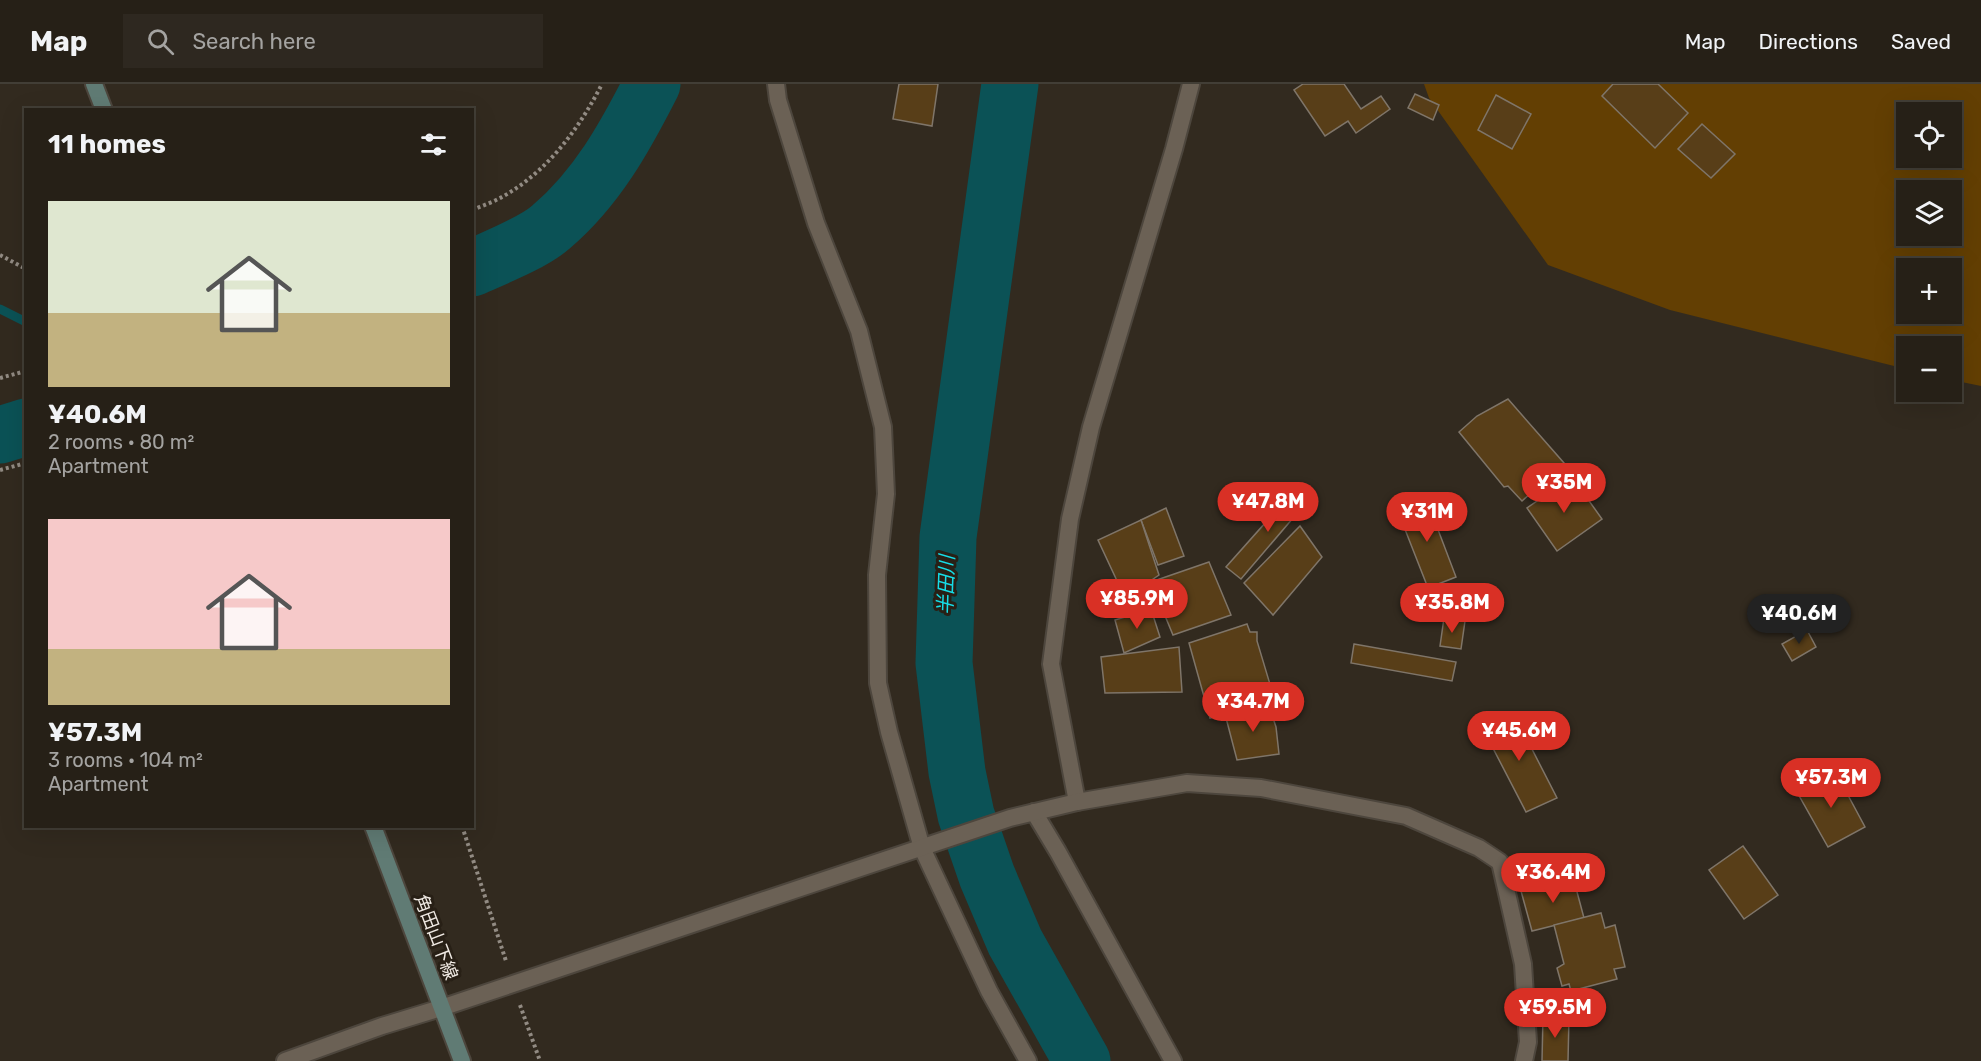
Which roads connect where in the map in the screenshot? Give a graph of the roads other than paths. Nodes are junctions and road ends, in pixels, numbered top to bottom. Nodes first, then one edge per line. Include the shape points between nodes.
1 (94, 84) edge
2 (776, 84) edge
3 (1191, 84) edge
4 (103, 108) edge
5 (1077, 802) junction
6 (1034, 812) junction
7 (375, 828) edge
8 (929, 846) junction
9 (441, 1008) junction
10 (285, 1061) edge
11 (462, 1061) edge
12 (1028, 1061) edge
13 (1173, 1061) edge
14 (1524, 1061) edge

1 - 4 main road
2 - 8 street via 816,223 859,331 882,427 886,494 877,575 878,683 889,732
3 - 5 street via 1091,427 1070,519 1051,664
5 - 6 street
5 - 14 street via 1187,783 1261,788 1406,816 1479,848 1500,862 1523,964 1528,1042
6 - 8 street
6 - 13 street
7 - 9 main road, 角田山下線
8 - 9 street
8 - 12 street via 988,991
9 - 10 street
9 - 11 main road, 角田山下線

